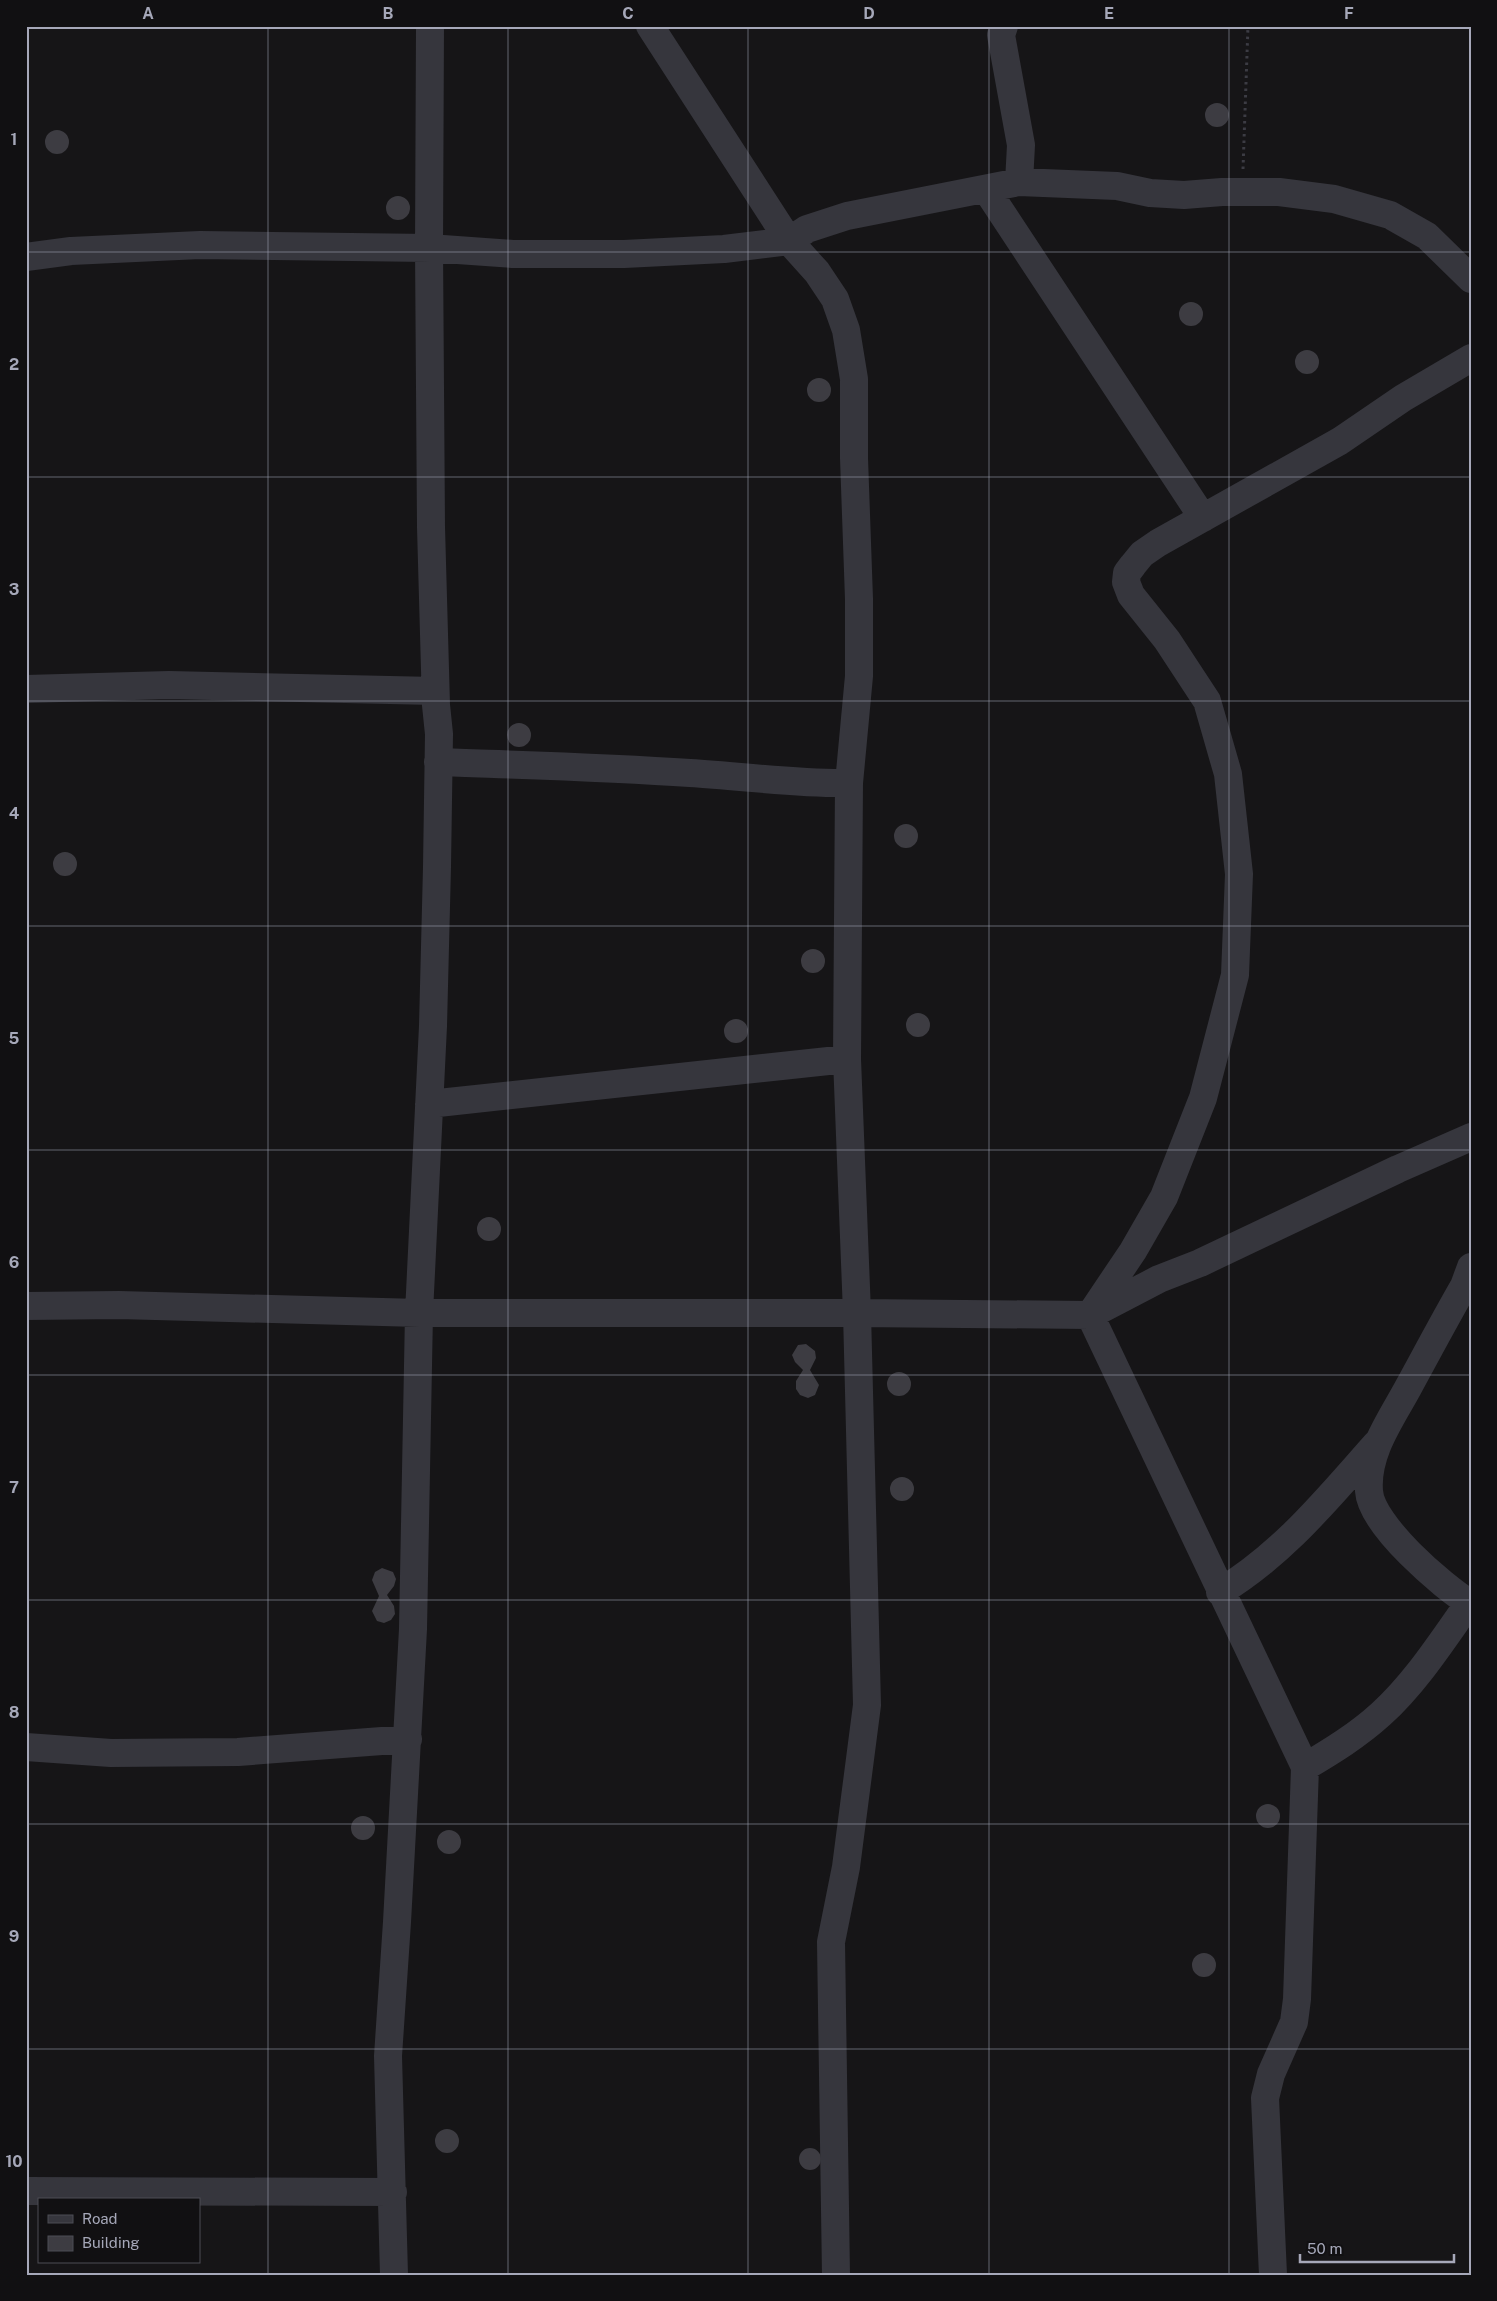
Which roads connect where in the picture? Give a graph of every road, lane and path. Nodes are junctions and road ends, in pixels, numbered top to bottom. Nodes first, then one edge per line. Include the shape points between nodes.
1 (430, 26) edge
2 (650, 26) edge
3 (1004, 26) edge
4 (1248, 26) edge
5 (1019, 182) junction
6 (986, 189) junction
7 (1242, 192) junction
8 (788, 241) junction
9 (428, 248) junction
10 (26, 257) edge
11 (1471, 279) edge
12 (1471, 358) edge
13 (1203, 518) junction
14 (26, 689) edge
15 (435, 691) junction
16 (438, 762) junction
17 (849, 783) junction
18 (847, 1059) junction
19 (429, 1104) junction
20 (1471, 1137) edge
21 (1468, 1281) edge
22 (26, 1306) edge
23 (857, 1313) junction
24 (419, 1314) junction
25 (1090, 1315) junction
26 (1377, 1444) junction
27 (1220, 1592) junction
28 (1470, 1603) edge
29 (408, 1739) junction
30 (26, 1747) edge
31 (1306, 1767) junction
32 (26, 2192) edge
33 (393, 2192) junction
34 (394, 2275) edge
35 (836, 2275) edge
36 (1273, 2275) edge

1 - 9 street
2 - 8 street
3 - 5 street via 1001,35 1021,145
4 - 7 path
5 - 6 street
5 - 7 street via 1117,186 1150,193 1184,195
6 - 8 street via 847,216 807,229
6 - 13 street
7 - 11 street via 1279,192 1334,199 1390,215 1427,236
8 - 9 street via 724,249 624,254 513,254
8 - 17 street via 817,272 835,299 846,330 854,379 859,666
9 - 10 street via 200,245 70,251
9 - 15 street
12 - 13 street via 1403,398 1340,441
13 - 25 street via 1142,554 1127,573 1126,582 1131,595 1167,640 1207,701 1228,774 1238,874 1235,975 1203,1098 1164,1197
14 - 15 street via 169,685
15 - 16 street
16 - 17 street via 588,766 803,784
16 - 19 street
17 - 18 street
18 - 19 street
18 - 23 street
19 - 24 street
20 - 25 street via 1159,1279
21 - 26 street
22 - 24 street via 119,1305
23 - 24 street
23 - 25 street
23 - 35 street via 867,1704 846,1867 831,1942
24 - 29 street
25 - 27 street
26 - 27 street via 1293,1536 1267,1560
26 - 28 street via 1369,1491 1372,1506 1406,1550
27 - 31 street
28 - 31 street via 1414,1680 1382,1714 1347,1742
29 - 30 street via 238,1752 111,1753
29 - 33 street via 388,2056
31 - 36 street via 1294,2022 1264,2098
32 - 33 street
33 - 34 street

